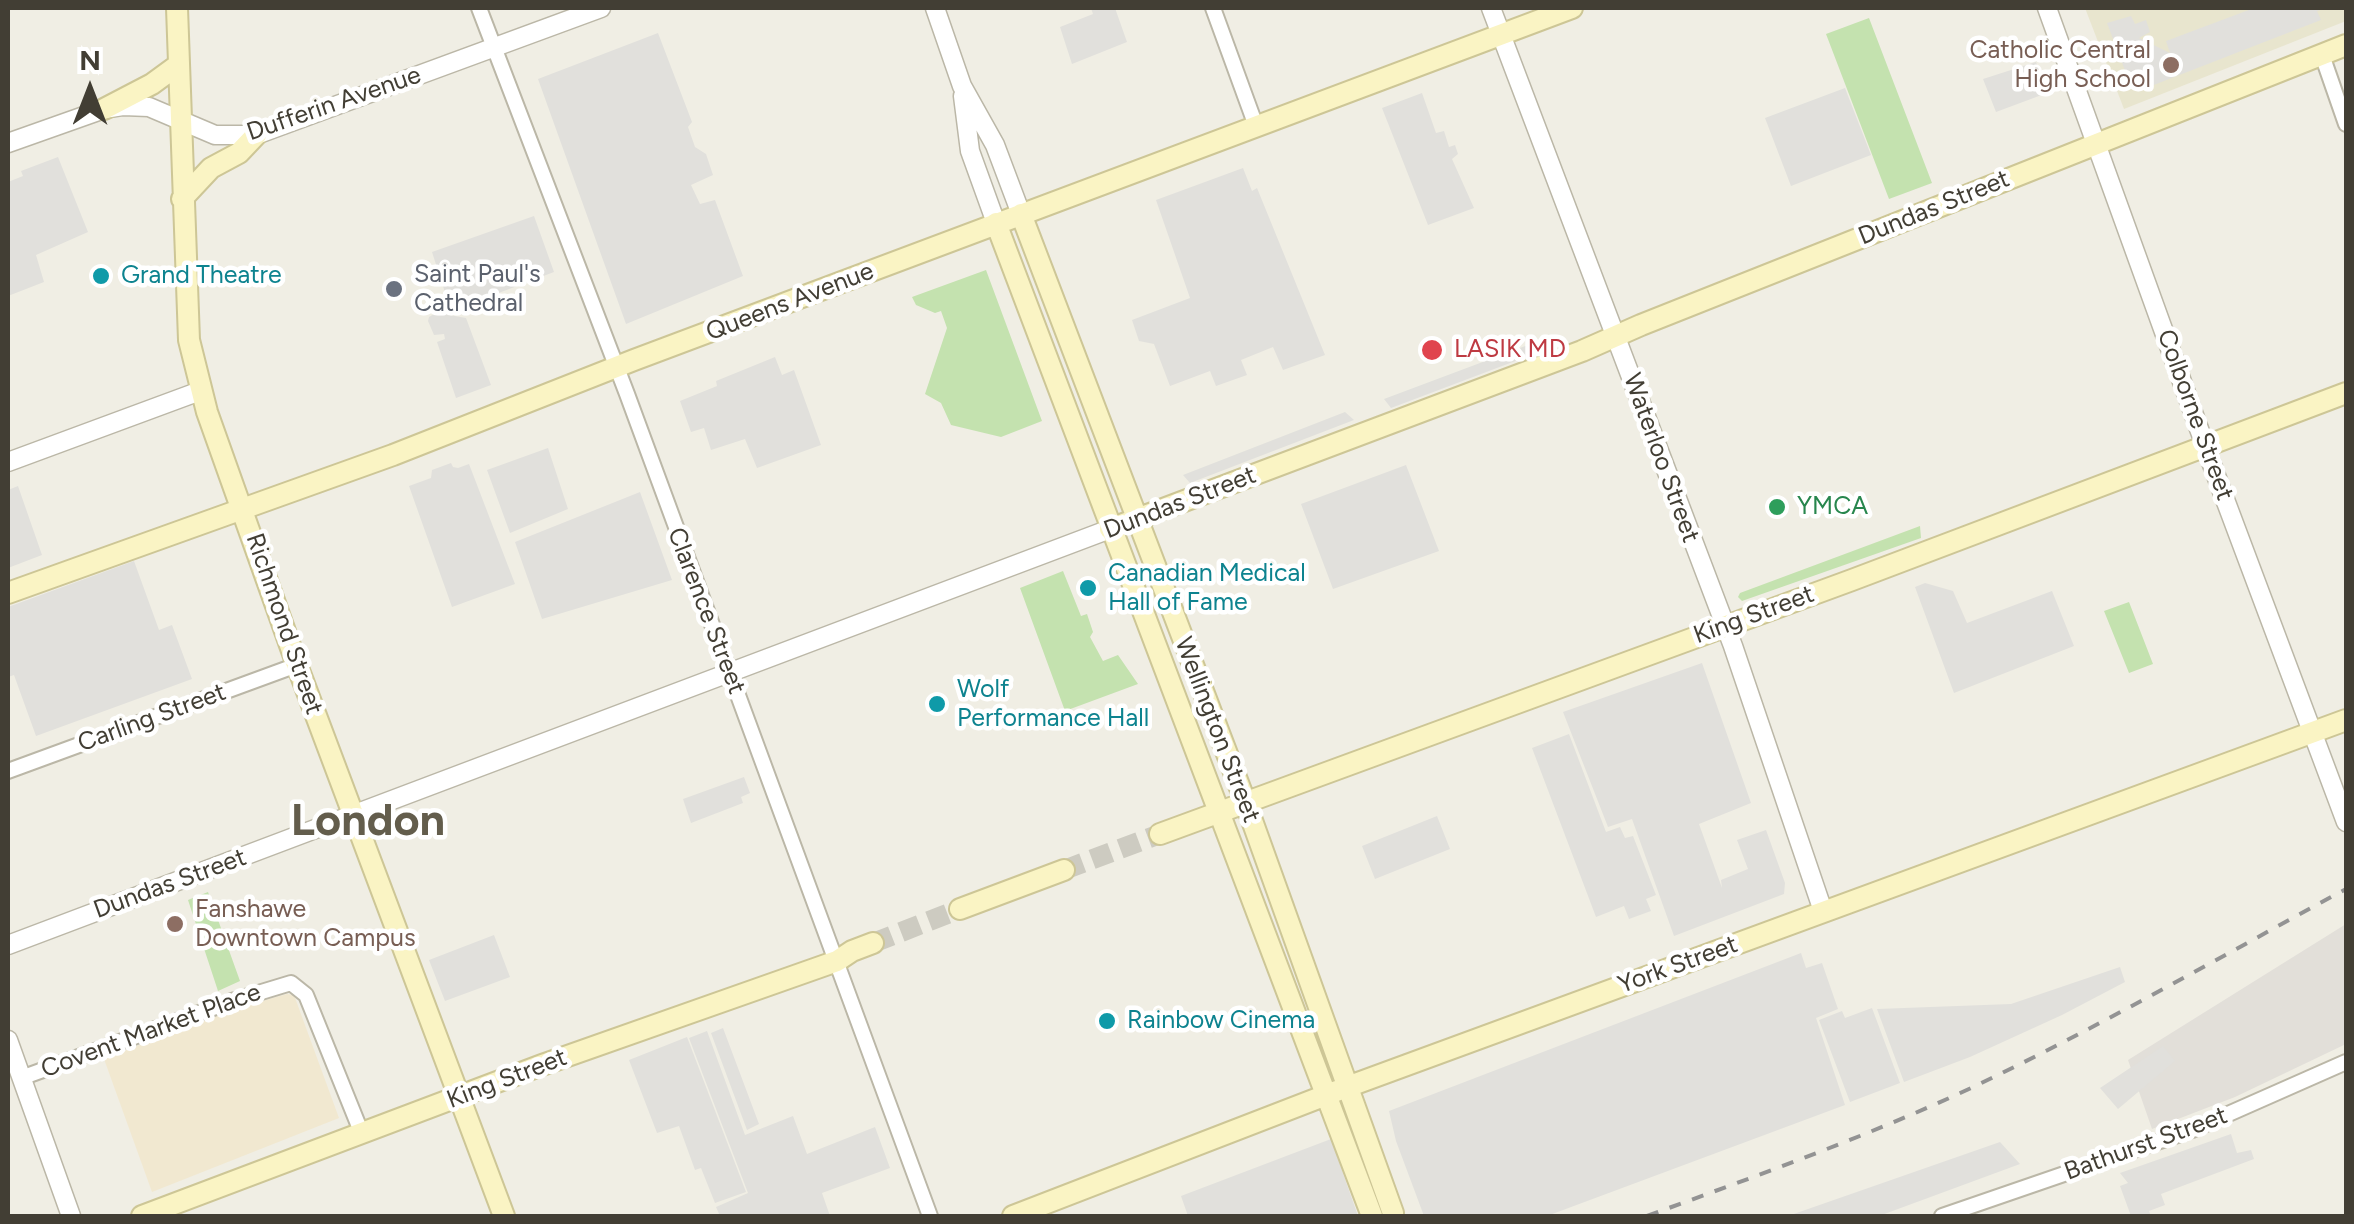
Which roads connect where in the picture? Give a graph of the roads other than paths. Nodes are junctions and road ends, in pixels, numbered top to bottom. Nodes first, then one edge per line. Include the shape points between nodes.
1 (177, 8) edge
2 (480, 8) edge
3 (600, 8) edge
4 (934, 8) edge
5 (1214, 8) edge
6 (1491, 8) edge
7 (1572, 8) edge
8 (2047, 8) edge
9 (1501, 34) junction
10 (2346, 45) edge
11 (495, 47) junction
12 (2322, 55) junction
13 (178, 65) junction
14 (962, 86) junction
15 (104, 109) junction
16 (178, 119) junction
17 (2346, 124) edge
18 (1256, 126) junction
19 (256, 135) junction
20 (2097, 142) junction
21 (8, 143) edge
22 (182, 199) junction
23 (1021, 214) junction
24 (996, 223) junction
25 (1615, 336) junction
26 (616, 368) junction
27 (200, 391) junction
28 (2346, 393) edge
29 (2205, 445) junction
30 (8, 462) edge
31 (243, 507) junction
32 (1136, 519) junction
33 (1110, 528) junction
34 (8, 592) edge
35 (1723, 625) junction
36 (297, 665) junction
37 (730, 672) junction
38 (2346, 720) edge
39 (2312, 734) junction
40 (8, 771) edge
41 (1245, 801) junction
42 (1220, 812) junction
43 (354, 815) junction
44 (2346, 822) edge
45 (1160, 834) tunnel mouth
46 (1064, 870) tunnel mouth
47 (960, 909) tunnel mouth
48 (1823, 912) junction
49 (873, 943) tunnel mouth
50 (8, 945) edge
51 (838, 961) junction
52 (8, 1040) edge
53 (1308, 1049) junction
54 (2346, 1062) edge
55 (22, 1078) junction
56 (1347, 1086) junction
57 (1325, 1096) junction
58 (459, 1097) junction
59 (1283, 1112) junction
60 (362, 1134) junction
61 (1382, 1214) edge
62 (71, 1216) edge
63 (142, 1216) edge
64 (504, 1216) edge
65 (930, 1216) edge
66 (1013, 1216) edge
67 (1942, 1216) edge

1 - 13 main road, Richmond Street
2 - 11 street, Clarence Street
3 - 11 street, Dufferin Avenue
4 - 14 street, Wellington Street
5 - 18 street
6 - 9 street, Waterloo Street
7 - 9 main road, Queens Avenue
8 - 20 street, Colborne Street
9 - 18 main road, Queens Avenue
9 - 25 street, Waterloo Street
10 - 12 main road, Dundas Street
11 - 19 street, Dufferin Avenue
11 - 26 street, Clarence Street
12 - 17 street
12 - 20 main road, Dundas Street
13 - 15 main road
13 - 16 main road, Richmond Street
14 - 23 street, Wellington Street
14 - 24 street, Wellington Street via 970,151
15 - 16 street, Dufferin Avenue via 149,107
15 - 21 street, Dufferin Avenue
16 - 19 street, Dufferin Avenue via 215,135
16 - 22 main road, Richmond Street
18 - 23 main road, Queens Avenue
19 - 22 main road
20 - 25 main road, Dundas Street
20 - 29 street, Colborne Street
22 - 27 main road, Richmond Street via 189,340
23 - 24 main road, Queens Avenue
23 - 32 main road, Wellington Street
24 - 26 main road, Queens Avenue
24 - 33 main road, Wellington Street
25 - 32 main road, Dundas Street
25 - 35 street, Waterloo Street
26 - 31 main road, Queens Avenue
26 - 37 street, Clarence Street
27 - 30 street
27 - 31 main road, Richmond Street
28 - 29 main road, King Street
29 - 35 main road, King Street
29 - 39 street, Colborne Street
31 - 34 main road, Queens Avenue
31 - 36 main road, Richmond Street
32 - 33 main road, Dundas Street
32 - 41 main road, Wellington Street
33 - 37 street, Dundas Street
33 - 42 main road, Wellington Street
35 - 41 main road, King Street
35 - 48 street, Waterloo Street
36 - 40 street, Carling Street
36 - 43 main road, Richmond Street
37 - 43 street, Dundas Street
37 - 51 street, Clarence Street
38 - 39 main road, York Street
39 - 44 street, Colborne Street
39 - 48 main road, York Street
41 - 42 main road, King Street
41 - 56 main road, Wellington Street
42 - 45 main road, King Street
42 - 53 main road, Wellington Street
43 - 50 street, Dundas Street
43 - 58 main road, Richmond Street
46 - 47 main road
48 - 56 main road, York Street
49 - 51 main road, King Street
51 - 58 main road, King Street
51 - 65 street, Clarence Street
52 - 55 street
53 - 57 main road, Wellington Street
53 - 59 main road via 1304,1082
54 - 67 street, Bathurst Street via 2192,1130
55 - 60 street, Covent Market Place via 292,983 306,995
55 - 62 street
56 - 57 main road, York Street
56 - 61 main road, Wellington Street
57 - 59 main road, York Street
57 - 61 main road, Wellington Street
58 - 60 main road, King Street
58 - 64 main road, Richmond Street
59 - 66 main road, York Street
60 - 63 main road, King Street

